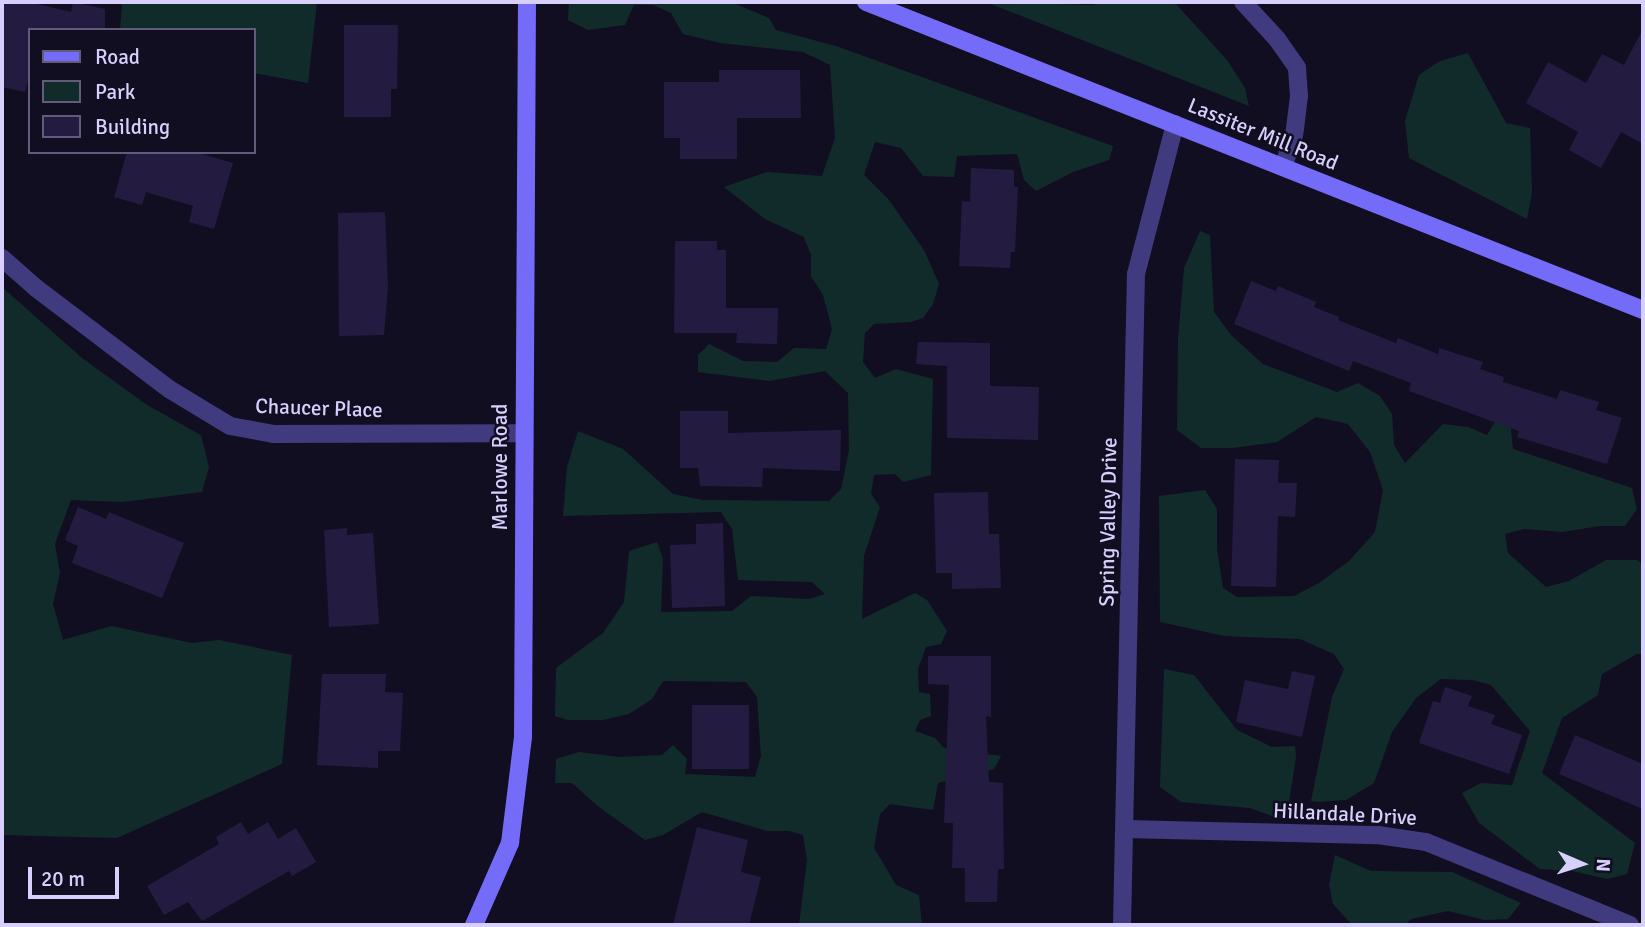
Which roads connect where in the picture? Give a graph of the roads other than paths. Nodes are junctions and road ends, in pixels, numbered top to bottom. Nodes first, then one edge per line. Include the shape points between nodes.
1 (527, 2) edge
2 (866, 2) edge
3 (1242, 2) edge
4 (1175, 124) junction
5 (1283, 167) junction
6 (2, 258) edge
7 (1643, 310) edge
8 (523, 433) junction
9 (1125, 829) junction
10 (474, 925) edge
11 (1122, 925) edge
12 (1629, 925) edge

1 - 8 street, Marlowe Road
2 - 4 street, Lassiter Mill Road
3 - 5 street via 1278,39 1297,68 1294,134
4 - 5 street, Lassiter Mill Road
4 - 9 street, Spring Valley Drive via 1136,274
5 - 7 street, Lassiter Mill Road
6 - 8 street, Chaucer Place via 169,389 230,426 274,434
8 - 10 street, Marlowe Road via 523,737 510,843
9 - 11 street, Spring Valley Drive
9 - 12 street, Hillandale Drive via 1378,835 1426,842

